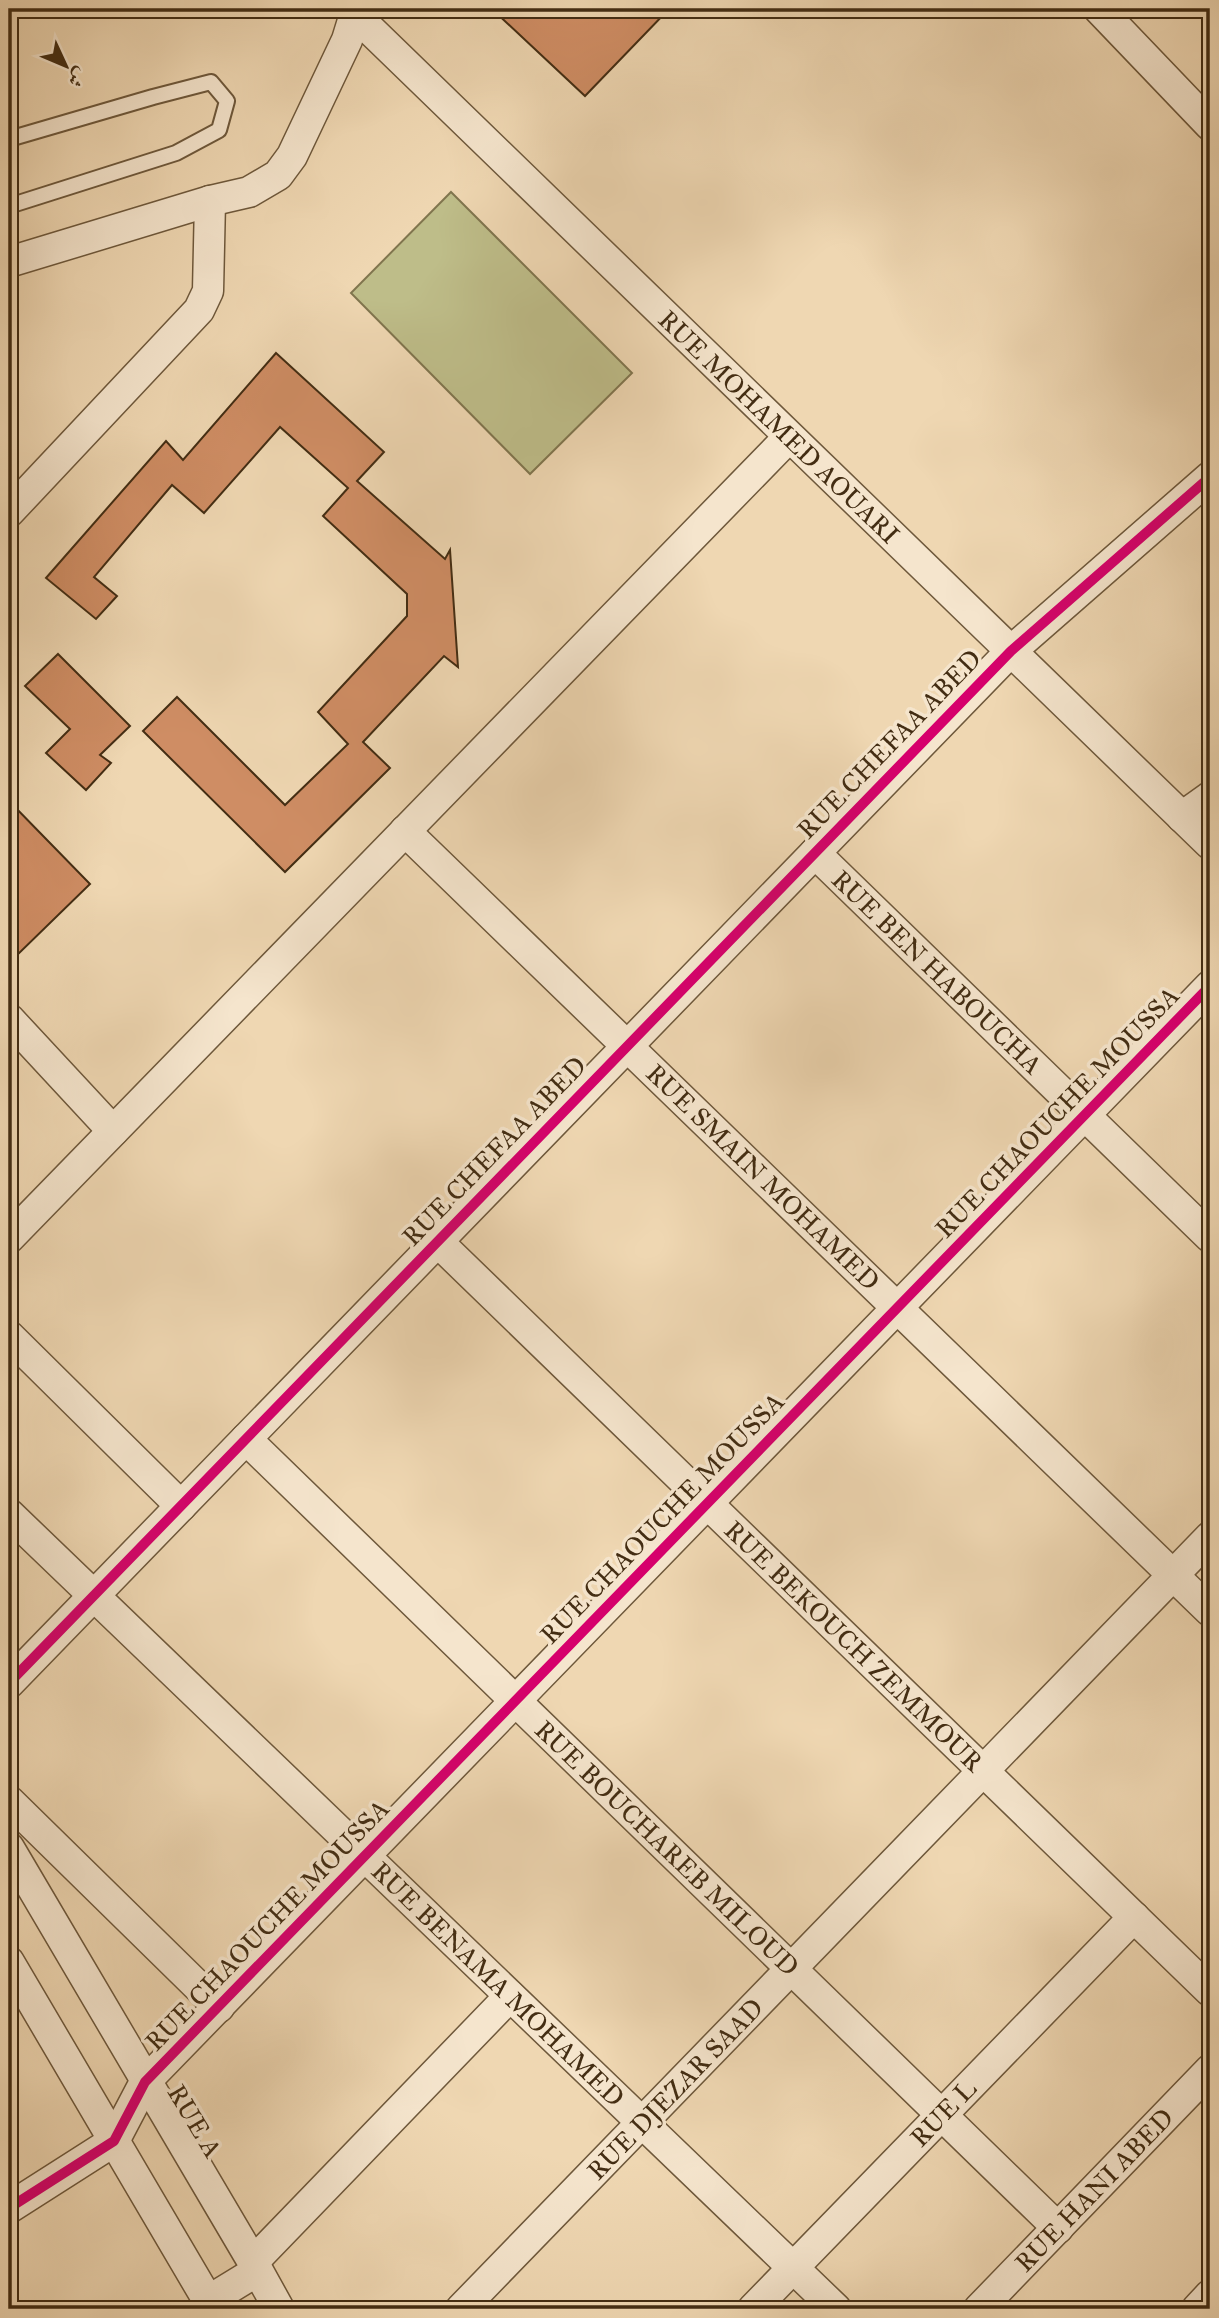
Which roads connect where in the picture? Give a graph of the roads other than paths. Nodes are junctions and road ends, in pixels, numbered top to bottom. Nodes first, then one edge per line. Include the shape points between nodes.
1 (1099, 9) edge
2 (352, 12) edge
3 (1210, 125) edge
4 (9, 139) edge
5 (211, 201) junction
6 (9, 206) edge
7 (9, 262) edge
8 (789, 437) junction
9 (1210, 477) edge
10 (9, 512) edge
11 (1011, 651) junction
12 (1210, 797) edge
13 (1182, 817) junction
14 (405, 831) junction
15 (1210, 844) edge
16 (814, 853) junction
17 (1210, 986) edge
18 (9, 1019) edge
19 (628, 1046) junction
20 (1085, 1116) junction
21 (113, 1131) junction
22 (1210, 1237) edge
23 (9, 1238) edge
24 (438, 1242) junction
25 (897, 1308) junction
26 (9, 1336) edge
27 (246, 1439) junction
28 (708, 1503) junction
29 (181, 1506) junction
30 (9, 1514) edge
31 (1210, 1537) edge
32 (1173, 1575) junction
33 (94, 1595) junction
34 (1210, 1611) edge
35 (9, 1682) edge
36 (516, 1701) junction
37 (983, 1771) junction
38 (9, 1801) edge
39 (9, 1848) edge
40 (365, 1856) junction
41 (1134, 1917) junction
42 (9, 1962) edge
43 (792, 1969) junction
44 (1210, 1991) edge
45 (510, 1996) junction
46 (219, 2007) junction
47 (1210, 2070) edge
48 (145, 2082) junction
49 (942, 2115) junction
50 (642, 2123) junction
51 (114, 2141) junction
52 (9, 2208) edge
53 (1058, 2228) junction
54 (255, 2266) junction
55 (793, 2269) junction
56 (1210, 2295) edge
57 (210, 2305) edge
58 (279, 2309) edge
59 (461, 2309) edge
60 (753, 2309) edge
61 (836, 2309) edge
62 (979, 2309) edge
63 (1197, 2309) edge

1 - 3 street
2 - 5 street via 347,40 292,156 278,175 249,192
2 - 8 street, RUE MOHAMED AOUARI
4 - 6 lane via 211,82 227,101 219,130 177,153
5 - 7 street
5 - 10 street via 208,291 199,310
8 - 11 street, RUE MOHAMED AOUARI
8 - 14 street
9 - 11 street, RUE CHEFAA ABED
11 - 13 street, RUE MOHAMED AOUARI
11 - 16 street, RUE CHEFAA ABED
12 - 13 street
13 - 15 street, RUE MOHAMED AOUARI
14 - 19 street, RUE SMAIN MOHAMED
14 - 21 street
16 - 19 street, RUE CHEFAA ABED
16 - 20 street, RUE BEN HABOUCHA
17 - 20 street, RUE CHAOUCHE MOUSSA
18 - 21 street
19 - 24 street, RUE CHEFAA ABED
19 - 25 street, RUE SMAIN MOHAMED
20 - 22 street, RUE BEN HABOUCHA
20 - 25 street, RUE CHAOUCHE MOUSSA
21 - 23 street
24 - 27 street, RUE CHEFAA ABED
24 - 28 street, RUE BEKOUCH ZEMMOUR
25 - 28 street, RUE CHAOUCHE MOUSSA
25 - 32 street, RUE SMAIN MOHAMED
26 - 29 street
27 - 29 street, RUE CHEFAA ABED
27 - 36 street, RUE BOUCHAREB MILOUD
28 - 36 street, RUE CHAOUCHE MOUSSA
28 - 37 street, RUE BEKOUCH ZEMMOUR
29 - 33 street, RUE CHEFAA ABED
30 - 33 street, RUE BENAMA MOHAMED
31 - 32 street, RUE DJEZAR SAAD
32 - 34 street, RUE SMAIN MOHAMED
32 - 37 street, RUE DJEZAR SAAD
33 - 35 street, RUE CHEFAA ABED
33 - 40 street, RUE BENAMA MOHAMED
36 - 40 street, RUE CHAOUCHE MOUSSA
36 - 43 street, RUE BOUCHAREB MILOUD
37 - 41 street, RUE BEKOUCH ZEMMOUR
37 - 43 street, RUE DJEZAR SAAD
38 - 46 street
39 - 48 street, RUE A
40 - 45 street, RUE BENAMA MOHAMED
40 - 46 street, RUE CHAOUCHE MOUSSA
41 - 44 street, RUE BEKOUCH ZEMMOUR
41 - 49 street, RUE L
42 - 51 street
43 - 49 street, RUE BOUCHAREB MILOUD
43 - 50 street, RUE DJEZAR SAAD
45 - 50 street, RUE BENAMA MOHAMED
45 - 54 street
46 - 48 street, RUE CHAOUCHE MOUSSA
47 - 53 street, RUE HANI ABED
48 - 51 street, RUE CHAOUCHE MOUSSA
48 - 54 street, RUE A
49 - 53 street, RUE BOUCHAREB MILOUD
49 - 55 street, RUE L
50 - 55 street, RUE BENAMA MOHAMED
50 - 59 street, RUE DJEZAR SAAD
51 - 52 street
51 - 57 street
53 - 62 street, RUE HANI ABED
54 - 57 street
54 - 58 street, RUE A
55 - 60 street, RUE L
55 - 61 street, RUE BENAMA MOHAMED
56 - 63 street

